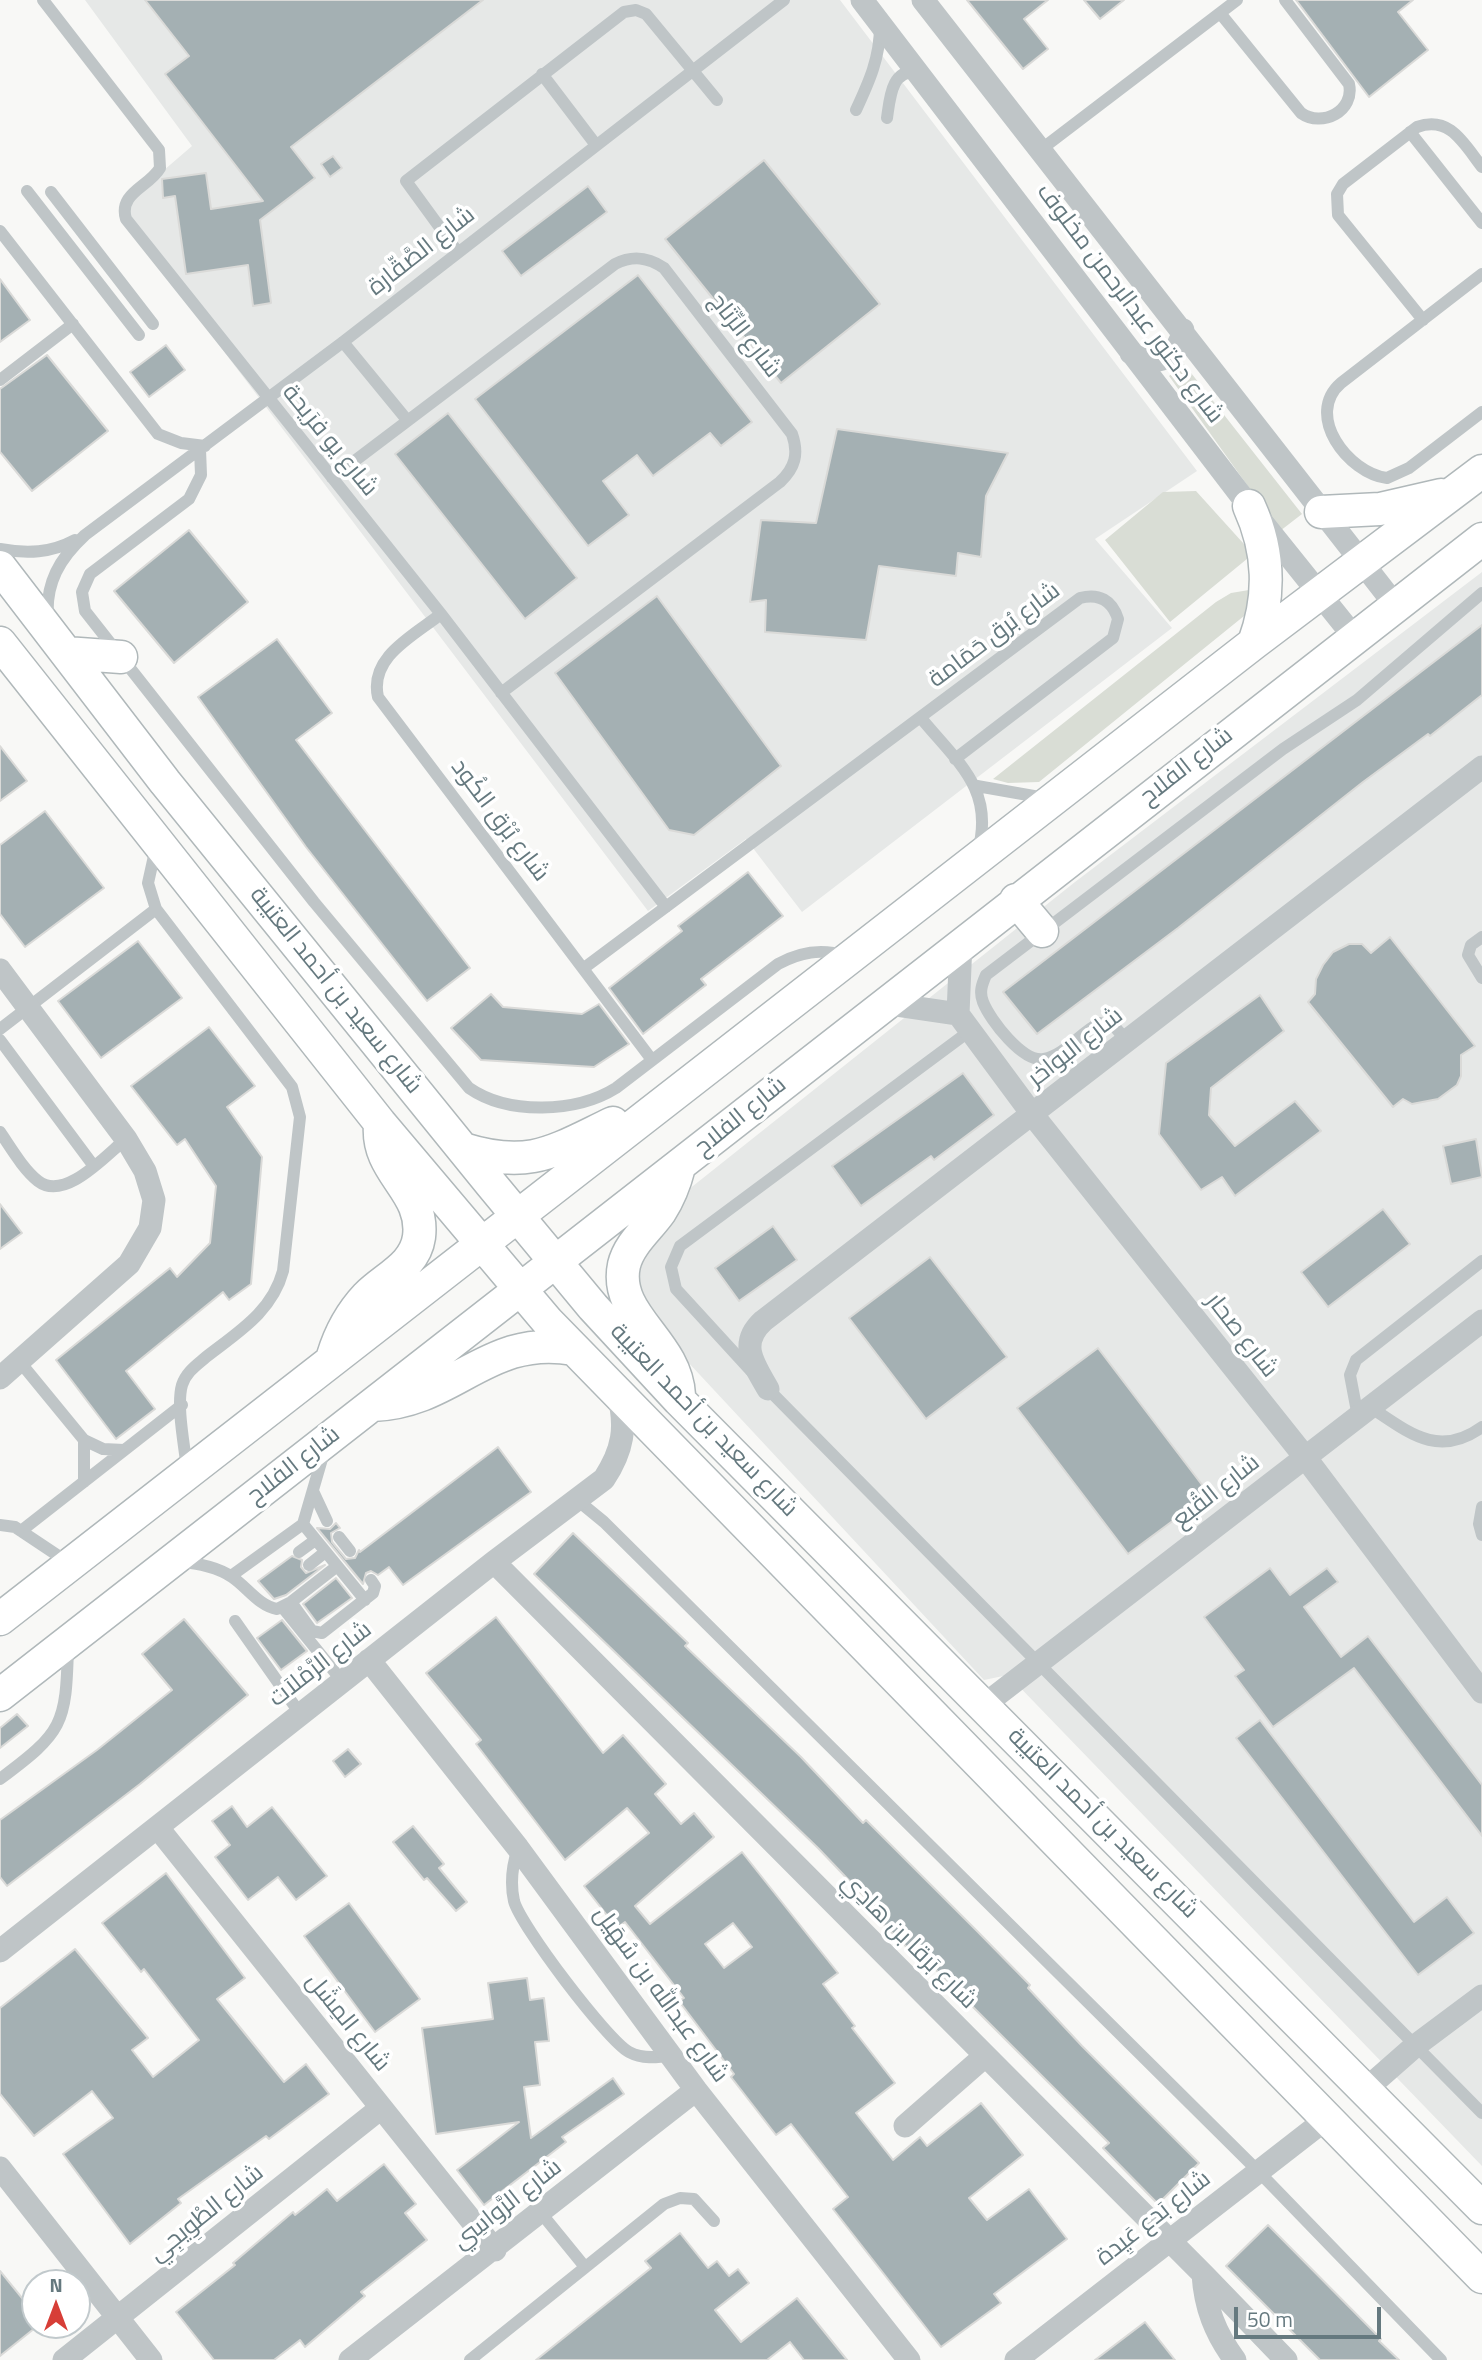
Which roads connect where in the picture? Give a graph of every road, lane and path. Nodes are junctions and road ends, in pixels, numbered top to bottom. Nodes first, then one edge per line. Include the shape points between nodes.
1 (43, 0) edge
2 (784, 0) edge
3 (862, 0) edge
4 (923, 0) edge
5 (1237, 0) edge
6 (1285, 0) edge
7 (1220, 13) junction
8 (880, 22) junction
9 (692, 70) junction
10 (919, 72) junction
11 (542, 74) junction
12 (717, 100) dead end
13 (856, 110) dead end
14 (887, 118) dead end
15 (1410, 132) junction
16 (596, 145) junction
17 (1039, 151) junction
18 (1482, 167) edge
19 (27, 191) dead end
20 (51, 192) dead end
21 (1482, 223) edge
22 (0, 231) edge
23 (457, 251) junction
24 (1482, 274) edge
25 (1423, 320) junction
26 (73, 324) junction
27 (153, 324) dead end
28 (1183, 330) junction
29 (139, 335) dead end
30 (343, 342) junction
31 (1132, 353) junction
32 (0, 380) edge
33 (269, 398) junction
34 (1482, 412) edge
35 (407, 419) junction
36 (202, 447) junction
37 (332, 478) junction
38 (1471, 480) edge
39 (1249, 506) junction
40 (1321, 512) junction
41 (85, 535) junction
42 (1482, 539) edge
43 (0, 549) edge
44 (1362, 562) junction
45 (0, 568) edge
46 (1320, 593) junction
47 (1482, 593) edge
48 (1396, 606) junction
49 (441, 614) junction
50 (1354, 638) junction
51 (0, 643) edge
52 (1254, 643) junction
53 (59, 644) junction
54 (121, 657) junction
55 (501, 692) junction
56 (921, 718) junction
57 (955, 760) junction
58 (1482, 767) edge
59 (977, 786) junction
60 (1055, 799) junction
61 (157, 844) junction
62 (975, 862) junction
63 (1016, 900) junction
64 (666, 907) junction
65 (156, 909) junction
66 (1042, 931) junction
67 (1482, 937) edge
68 (961, 942) junction
69 (852, 958) junction
70 (584, 968) junction
71 (0, 970) edge
72 (1482, 978) edge
73 (883, 1003) junction
74 (30, 1008) junction
75 (964, 1022) junction
76 (0, 1029) edge
77 (0, 1040) edge
78 (1127, 1041) junction
79 (652, 1060) junction
80 (1032, 1114) junction
81 (648, 1116) junction
82 (380, 1123) junction
83 (0, 1132) edge
84 (126, 1139) junction
85 (463, 1149) junction
86 (93, 1165) junction
87 (679, 1166) junction
88 (518, 1215) junction
89 (481, 1244) junction
90 (555, 1261) junction
91 (1482, 1261) edge
92 (520, 1289) junction
93 (1482, 1321) edge
94 (574, 1349) junction
95 (332, 1358) junction
96 (20, 1362) junction
97 (0, 1377) edge
98 (768, 1389) junction
99 (618, 1394) junction
100 (679, 1400) junction
101 (181, 1405) junction
102 (372, 1405) junction
103 (1364, 1412) junction
104 (1482, 1427) edge
105 (84, 1440) junction
106 (327, 1440) junction
107 (124, 1450) junction
108 (1305, 1457) junction
109 (187, 1474) junction
110 (84, 1482) junction
111 (313, 1491) junction
112 (576, 1499) junction
113 (1482, 1507) edge
114 (327, 1521) dead end
115 (303, 1524) junction
116 (0, 1525) edge
117 (21, 1531) junction
118 (1482, 1535) edge
119 (339, 1536) dead end
120 (314, 1541) junction
121 (350, 1551) dead end
122 (299, 1552) dead end
123 (324, 1553) junction
124 (172, 1562) junction
125 (494, 1562) junction
126 (72, 1565) junction
127 (309, 1565) dead end
128 (336, 1567) junction
129 (231, 1576) junction
130 (371, 1580) dead end
131 (365, 1600) junction
132 (287, 1605) junction
133 (0, 1619) edge
134 (235, 1621) dead end
135 (68, 1643) junction
136 (369, 1660) junction
137 (1040, 1664) junction
138 (342, 1681) junction
139 (1479, 1684) edge
140 (0, 1695) edge
141 (984, 1705) junction
142 (301, 1715) junction
143 (0, 1779) edge
144 (158, 1828) junction
145 (518, 1847) junction
146 (0, 1951) edge
147 (1482, 1996) edge
148 (1415, 2046) junction
149 (671, 2055) junction
150 (985, 2056) junction
151 (696, 2090) junction
152 (1365, 2090) junction
153 (381, 2108) junction
154 (1482, 2113) edge
155 (1325, 2120) junction
156 (905, 2126) dead end
157 (0, 2168) edge
158 (1258, 2171) junction
159 (1482, 2207) edge
160 (541, 2213) junction
161 (714, 2221) dead end
162 (1168, 2241) junction
163 (495, 2250) junction
164 (585, 2267) junction
165 (1203, 2274) junction
166 (1482, 2277) edge
167 (119, 2318) junction
168 (64, 2360) edge
169 (152, 2360) edge
170 (350, 2360) edge
171 (470, 2360) edge
172 (909, 2360) edge
173 (1016, 2360) edge
174 (1235, 2360) edge
175 (1286, 2360) edge
176 (1441, 2360) edge

1 - 33 lane, شارع يو فرَيحة via 159,150 160,168 128,198 126,219
2 - 9 lane, شارع الصَّقّارة
3 - 8 street, شارع دكتور عبدالرحمن مخلوف
4 - 17 street, شارع دكتور عبدالرحمن مخلوف
5 - 7 lane
6 - 7 lane via 1349,84 1350,99 1328,118 1314,119 1301,113
7 - 17 lane
8 - 10 street, شارع دكتور عبدالرحمن مخلوف
8 - 13 lane via 877,59
9 - 11 lane via 646,14 636,10 624,12
9 - 12 lane
9 - 16 lane, شارع الصَّقّارة
10 - 14 lane via 905,72 895,80
10 - 31 street, شارع دكتور عبدالرحمن مخلوف
11 - 16 lane
11 - 23 lane via 406,181
15 - 18 lane via 1426,124 1446,126
15 - 21 lane
15 - 25 lane via 1343,184 1336,205 1344,224
16 - 23 lane, شارع الصَّقّارة
17 - 28 street, شارع دكتور عبدالرحمن مخلوف
19 - 29 lane
20 - 27 lane
22 - 26 lane
23 - 30 lane, شارع الصَّقّارة
24 - 25 lane
25 - 34 lane via 1333,390 1325,409 1329,429 1363,471 1387,478 1399,475
26 - 32 lane
26 - 36 lane via 158,435
28 - 31 street via 1177,349 1164,359 1147,361
28 - 40 street, شارع دكتور عبدالرحمن مخلوف
30 - 33 lane, شارع الصَّقّارة
30 - 35 lane
31 - 39 street, شارع دكتور عبدالرحمن مخلوف
33 - 36 lane, شارع الصَّقّارة
33 - 37 lane, شارع يو فرَيحة
35 - 37 lane, شارع الرِّتَاج
35 - 55 lane, شارع الرِّتَاج via 615,264 635,257 664,268 792,434 796,455 780,482
36 - 41 lane, شارع الصَّقّارة
36 - 54 lane via 201,475 189,499 90,573 85,582 85,611
37 - 49 lane, شارع يو فرَيحة
38 - 40 main road via 1380,509
38 - 44 main road
39 - 46 street, شارع دكتور عبدالرحمن مخلوف
39 - 52 main road via 1262,542 1267,579 1264,612
40 - 44 street, شارع دكتور عبدالرحمن مخلوف
41 - 43 lane, شارع الصَّقّارة via 44,551
41 - 53 lane, شارع الصَّقّارة via 60,562 47,598
42 - 48 main road, شارع الفلاح
44 - 46 main road
44 - 48 street, شارع دكتور عبدالرحمن مخلوف
45 - 53 main road, شارع سعيد بن أحمد العتيبة
46 - 50 street, شارع دكتور عبدالرحمن مخلوف
46 - 52 main road
47 - 66 lane via 1357,700 1283,749
48 - 50 main road, شارع الفلاح
49 - 55 lane, شارع يو فرَيحة
49 - 70 lane, شارع بُرْق الكُود via 383,661 375,685 378,697
50 - 63 main road, شارع الفلاح
51 - 61 main road, شارع سعيد بن أحمد العتيبة
52 - 60 main road
53 - 54 main road
53 - 85 main road, شارع سعيد بن أحمد العتيبة
54 - 79 lane via 314,902 469,1088 497,1101 569,1107 601,1097
55 - 64 lane, شارع يو فرَيحة
56 - 57 lane, شارع بُرق حَمَامة
56 - 57 lane, شارع بُرق حَمَامة via 1080,598 1109,601 1118,619 1113,638
56 - 64 lane, شارع بُرق حَمَامة
57 - 59 lane, شارع بُرق حَمَامة
58 - 78 street, شارع البواخر
59 - 60 lane
59 - 62 lane via 982,824
60 - 62 main road
61 - 65 lane via 148,883
61 - 82 main road, شارع سعيد بن أحمد العتيبة
62 - 69 main road
63 - 66 main road
63 - 68 main road, شارع الفلاح
64 - 70 lane, شارع بُرق حَمَامة
65 - 74 lane
65 - 101 lane via 292,1087 300,1107 283,1271 275,1293 262,1312 186,1375
66 - 78 lane via 986,975 982,984 983,1002 1016,1046 1033,1058 1047,1058 1105,1022
67 - 72 lane via 1471,945 1468,955
68 - 73 main road, شارع الفلاح
68 - 75 street
69 - 79 lane via 822,951 792,956
69 - 81 main road
70 - 79 lane, شارع بُرْق الكُود
71 - 74 street
73 - 75 street
73 - 87 main road, شارع الفلاح
74 - 76 lane
74 - 84 street
75 - 80 street, شارع صحار
75 - 98 lane via 688,1239 674,1256 676,1289
77 - 86 lane
78 - 80 street, شارع البواخر
80 - 98 street, شارع البواخر via 755,1329 748,1352
80 - 108 street, شارع صحار
81 - 85 main road via 613,1123 572,1146 537,1156 504,1158
81 - 88 main road
82 - 89 main road, شارع سعيد بن أحمد العتيبة
82 - 95 main road via 383,1157 414,1202 419,1240 408,1262 368,1294 349,1317
83 - 86 lane via 44,1185 64,1185
84 - 86 lane
84 - 96 street via 145,1171 153,1200 150,1228 140,1251
85 - 88 main road, شارع سعيد بن أحمد العتيبة
87 - 90 main road, شارع الفلاح
87 - 100 main road via 664,1205 627,1257 623,1276 632,1310 673,1366
88 - 89 main road
88 - 90 main road, شارع سعيد بن أحمد العتيبة
89 - 92 main road, شارع سعيد بن أحمد العتيبة
89 - 95 main road
90 - 92 main road, شارع الفلاح
90 - 100 main road, شارع سعيد بن أحمد العتيبة
91 - 103 lane via 1356,1360 1350,1375
92 - 94 main road, شارع سعيد بن أحمد العتيبة
92 - 102 main road, شارع الفلاح
93 - 103 street, شارع القُبع
94 - 99 main road, شارع سعيد بن أحمد العتيبة
94 - 102 main road via 542,1346 513,1350 426,1395
95 - 109 main road
96 - 97 street
96 - 105 lane
98 - 137 lane
99 - 112 street, شارع الرَّمْلاَت via 624,1438 617,1460 604,1479
99 - 155 main road, شارع سعيد بن أحمد العتيبة
100 - 141 main road, شارع سعيد بن أحمد العتيبة
101 - 107 lane
101 - 109 lane
102 - 106 main road, شارع الفلاح
103 - 104 lane via 1439,1443 1455,1441
103 - 108 street, شارع القُبع
105 - 107 lane via 103,1449
105 - 110 lane
106 - 111 lane
106 - 124 main road, شارع الفلاح
107 - 110 lane
108 - 137 street, شارع القُبع
108 - 139 street, شارع صحار
109 - 126 main road
110 - 117 lane
111 - 114 lane
111 - 115 lane
112 - 125 street, شارع الرَّمْلاَت
112 - 158 lane
113 - 118 lane
115 - 120 lane
115 - 129 lane
116 - 117 lane
117 - 126 lane
119 - 121 lane
120 - 122 lane
120 - 123 lane
123 - 127 lane
123 - 128 lane
124 - 129 lane via 203,1565
124 - 135 main road, شارع الفلاح
125 - 136 street, شارع الرَّمْلاَت
125 - 150 street, شارع بَرقا بن هادِي
126 - 133 main road
128 - 131 lane
128 - 132 lane
129 - 132 lane via 254,1587 269,1607
130 - 131 lane via 374,1590
131 - 132 lane via 322,1633 312,1631
132 - 138 lane
134 - 142 lane
135 - 140 main road, شارع الفلاح
135 - 143 lane via 62,1718 46,1744
136 - 138 street, شارع الرَّمْلاَت
136 - 145 street, شارع عبدالله بن سُهَيل
137 - 141 street, شارع القُبع
137 - 148 lane
138 - 142 street, شارع الرَّمْلاَت
141 - 152 main road, شارع سعيد بن أحمد العتيبة
142 - 144 street, شارع الرَّمْلاَت
144 - 146 street, شارع الرَّمْلاَت
144 - 153 street, شارع المِشَل
145 - 149 street, شارع عبدالله بن سُهَيل
145 - 149 lane via 513,1894 533,1936 618,2045 643,2057
147 - 148 street
148 - 152 street
148 - 154 lane
149 - 151 street, شارع عبدالله بن سُهَيل
150 - 156 street
150 - 162 street, شارع بَرقا بن هادِي
151 - 160 street, شارع الرَّواسِي
151 - 172 street, شارع عبدالله بن سُهَيل
152 - 159 main road, شارع سعيد بن أحمد العتيبة
153 - 163 street, شارع المِشَل
153 - 167 street, شارع الطْوِيجِي
155 - 158 street, شارع بَدع عَيِدة
155 - 166 main road, شارع سعيد بن أحمد العتيبة
157 - 167 street
158 - 162 street, شارع بَدع عَيِدة
158 - 176 lane
160 - 163 street, شارع الرَّواسِي
160 - 164 lane
161 - 164 lane via 694,2199 680,2198 664,2204
162 - 165 street, شارع بَرقا بن هادِي
162 - 173 street, شارع بَدع عَيِدة
163 - 170 street, شارع الرَّواسِي
164 - 171 lane
165 - 174 street via 1214,2326
165 - 175 street, شارع بَرقا بن هادِي
167 - 168 street, شارع الطْوِيجِي
167 - 169 street

